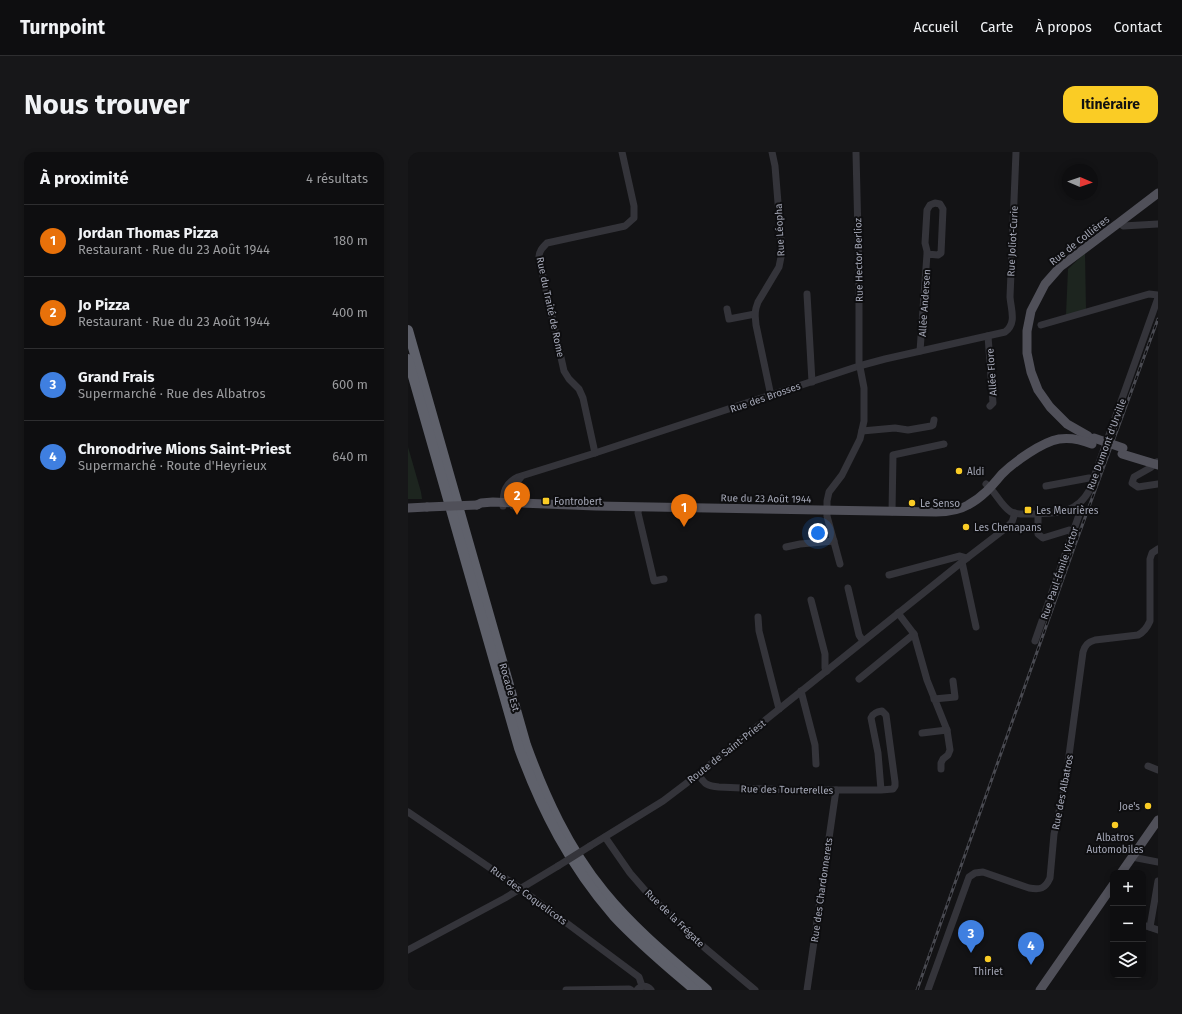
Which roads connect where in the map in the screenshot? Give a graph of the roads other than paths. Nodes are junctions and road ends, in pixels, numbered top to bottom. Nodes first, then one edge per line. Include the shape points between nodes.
1 (622, 152) edge
2 (772, 152) edge
3 (1016, 152) edge
4 (856, 153) dead end
5 (1158, 193) edge
6 (1120, 222) junction
7 (1158, 224) edge
8 (927, 254) junction
9 (807, 294) dead end
10 (1158, 295) edge
11 (1158, 298) edge
12 (727, 309) dead end
13 (755, 314) junction
14 (1041, 325) dead end
15 (1009, 329) joint
16 (408, 330) edge
17 (988, 336) junction
18 (920, 351) junction
19 (408, 359) edge
20 (859, 366) junction
21 (812, 382) junction
22 (771, 396) junction
23 (990, 406) dead end
24 (934, 420) dead end
25 (862, 431) junction
26 (1092, 439) junction
27 (944, 444) dead end
28 (595, 453) junction
29 (1157, 462) edge
30 (523, 476) junction
31 (1093, 479) junction
32 (1158, 484) edge
33 (1046, 486) dead end
34 (986, 489) junction
35 (503, 504) junction
36 (514, 505) junction
37 (1078, 506) junction
38 (639, 507) junction
39 (408, 508) edge
40 (826, 510) junction
41 (892, 512) junction
42 (1015, 513) junction
43 (1038, 514) junction
44 (1074, 531) junction
45 (834, 541) junction
46 (786, 547) dead end
47 (1158, 549) edge
48 (965, 560) junction
49 (840, 564) dead end
50 (889, 575) dead end
51 (664, 579) dead end
52 (848, 588) dead end
53 (811, 600) dead end
54 (898, 613) junction
55 (758, 617) dead end
56 (976, 627) dead end
57 (914, 634) junction
58 (1035, 641) dead end
59 (863, 642) junction
60 (827, 671) junction
61 (859, 678) dead end
62 (953, 681) dead end
63 (801, 691) junction
64 (934, 699) junction
65 (779, 709) junction
66 (947, 730) junction
67 (922, 733) dead end
68 (816, 764) dead end
69 (1148, 766) dead end
70 (941, 769) dead end
71 (1158, 770) edge
72 (698, 774) junction
73 (836, 790) junction
74 (881, 790) junction
75 (408, 812) edge
76 (1158, 820) edge
77 (605, 837) junction
78 (1132, 857) junction
79 (1158, 862) edge
80 (1123, 870) edge
81 (1158, 881) edge
82 (521, 889) junction
83 (1110, 889) edge
84 (1146, 925) edge
85 (1150, 927) junction
86 (1158, 930) edge
87 (408, 950) edge
88 (640, 988) edge
89 (566, 990) edge
90 (631, 990) edge
91 (651, 990) edge
92 (695, 990) edge
93 (707, 990) edge
94 (755, 990) edge
95 (807, 990) edge
96 (928, 990) edge
97 (1039, 990) edge

1 - 28 street, Rue du Traité de Rome via 634,206 634,218 626,226 547,243 539,252 564,371 583,398
2 - 13 street, Rue Léopha via 782,252 779,266 758,302
3 - 15 street, Rue Joliot-Curie via 1010,298 1013,320
4 - 20 street, Rue Hector Berlioz
5 - 6 main road, Rue de Collières
6 - 7 street via 1123,226
6 - 26 main road, Rue de Collières via 1060,267 1045,284 1031,311 1027,330 1027,353 1038,390 1067,424
8 - 8 street, Allée Andersen via 927,210 930,205 940,204 943,209 941,253
8 - 18 street, Allée Andersen
9 - 21 street
10 - 14 street via 1149,294
11 - 31 street, Rue Dumont d'Urville
12 - 13 street via 729,320
13 - 22 street, Rue Léopha
15 - 17 street, Rue des Brosses
16 - 93 highway, Rocade Est via 526,745 546,796 570,843 603,891 641,932
17 - 18 street, Rue des Brosses
17 - 23 street, Allée Flore via 993,403
18 - 20 street, Rue des Brosses
19 - 92 highway, Rocade Est via 528,774 563,846 596,894 636,938
20 - 21 street, Rue des Brosses
20 - 25 street, Rue Hector Berlioz via 864,388
21 - 22 street, Rue des Brosses
22 - 28 street, Rue des Brosses
24 - 25 street via 931,426 908,430 895,428
25 - 40 street, Rue Hector Berlioz via 842,475 829,492
26 - 29 main road
26 - 34 main road, Rue du 23 Août 1944 via 1059,439 1038,448
27 - 41 street via 893,455
28 - 30 street, Rue des Brosses
29 - 32 street via 1134,477 1132,483 1138,488
30 - 35 street, Rue des Brosses via 508,483
30 - 36 street via 514,486
31 - 33 street
31 - 37 street, Rue Dumont d'Urville via 1085,499
34 - 41 main road, Rue du 23 Août 1944 via 980,498 950,512
34 - 42 street via 1008,510
35 - 36 main road, Rue du 23 Août 1944
35 - 39 main road, Rue du 23 Août 1944, bridge
36 - 38 main road, Rue du 23 Août 1944
37 - 43 street via 1056,513
37 - 44 street, Rue Paul-Émile Victor via 1080,512
38 - 40 main road, Rue du 23 Août 1944
38 - 51 street via 638,513 654,581
40 - 41 main road, Rue du 23 Août 1944
40 - 45 street
42 - 43 street
42 - 48 street, Route de Saint-Priest via 1012,522 1006,528
43 - 44 street via 1038,534 1043,538 1069,530
44 - 58 street, Rue Paul-Émile Victor
45 - 46 street
45 - 49 street
47 - 96 street, Rue des Albatros via 1152,553 1150,559 1150,621 1147,628 1138,635 1089,642 1083,652 1065,785 1054,834 1050,878 1047,884 1036,890 983,872 969,877
48 - 50 street via 960,556
48 - 54 street, Route de Saint-Priest
48 - 56 street
52 - 59 street
53 - 60 street
54 - 57 street
54 - 59 street, Route de Saint-Priest
55 - 65 street via 759,631
57 - 61 street
57 - 64 street
59 - 60 street, Route de Saint-Priest
60 - 63 street, Route de Saint-Priest
62 - 64 street via 955,697
63 - 65 street, Route de Saint-Priest
63 - 68 street via 815,745
64 - 66 street
65 - 72 street, Route de Saint-Priest
66 - 67 street
66 - 70 street via 950,750 941,762
69 - 71 street
72 - 73 street, Rue des Tourterelles via 705,784 715,787
72 - 77 street, Route de Saint-Priest via 663,801
73 - 74 street, Rue des Tourterelles
73 - 95 street, Rue des Chardonnerets
74 - 74 street via 893,789 895,786 886,714 882,712 871,718 878,753
75 - 82 street, Rue des Coquelicots
76 - 78 main road
77 - 82 street, Route de Saint-Priest, bridge
77 - 94 street, Rue de la Frégate via 650,896 705,948
78 - 79 street
78 - 80 main road
81 - 85 street
82 - 87 street, Route de Saint-Priest
82 - 88 street, Rue des Coquelicots via 639,977
83 - 97 main road
84 - 85 street
85 - 86 street
88 - 91 street via 647,986
89 - 90 street

